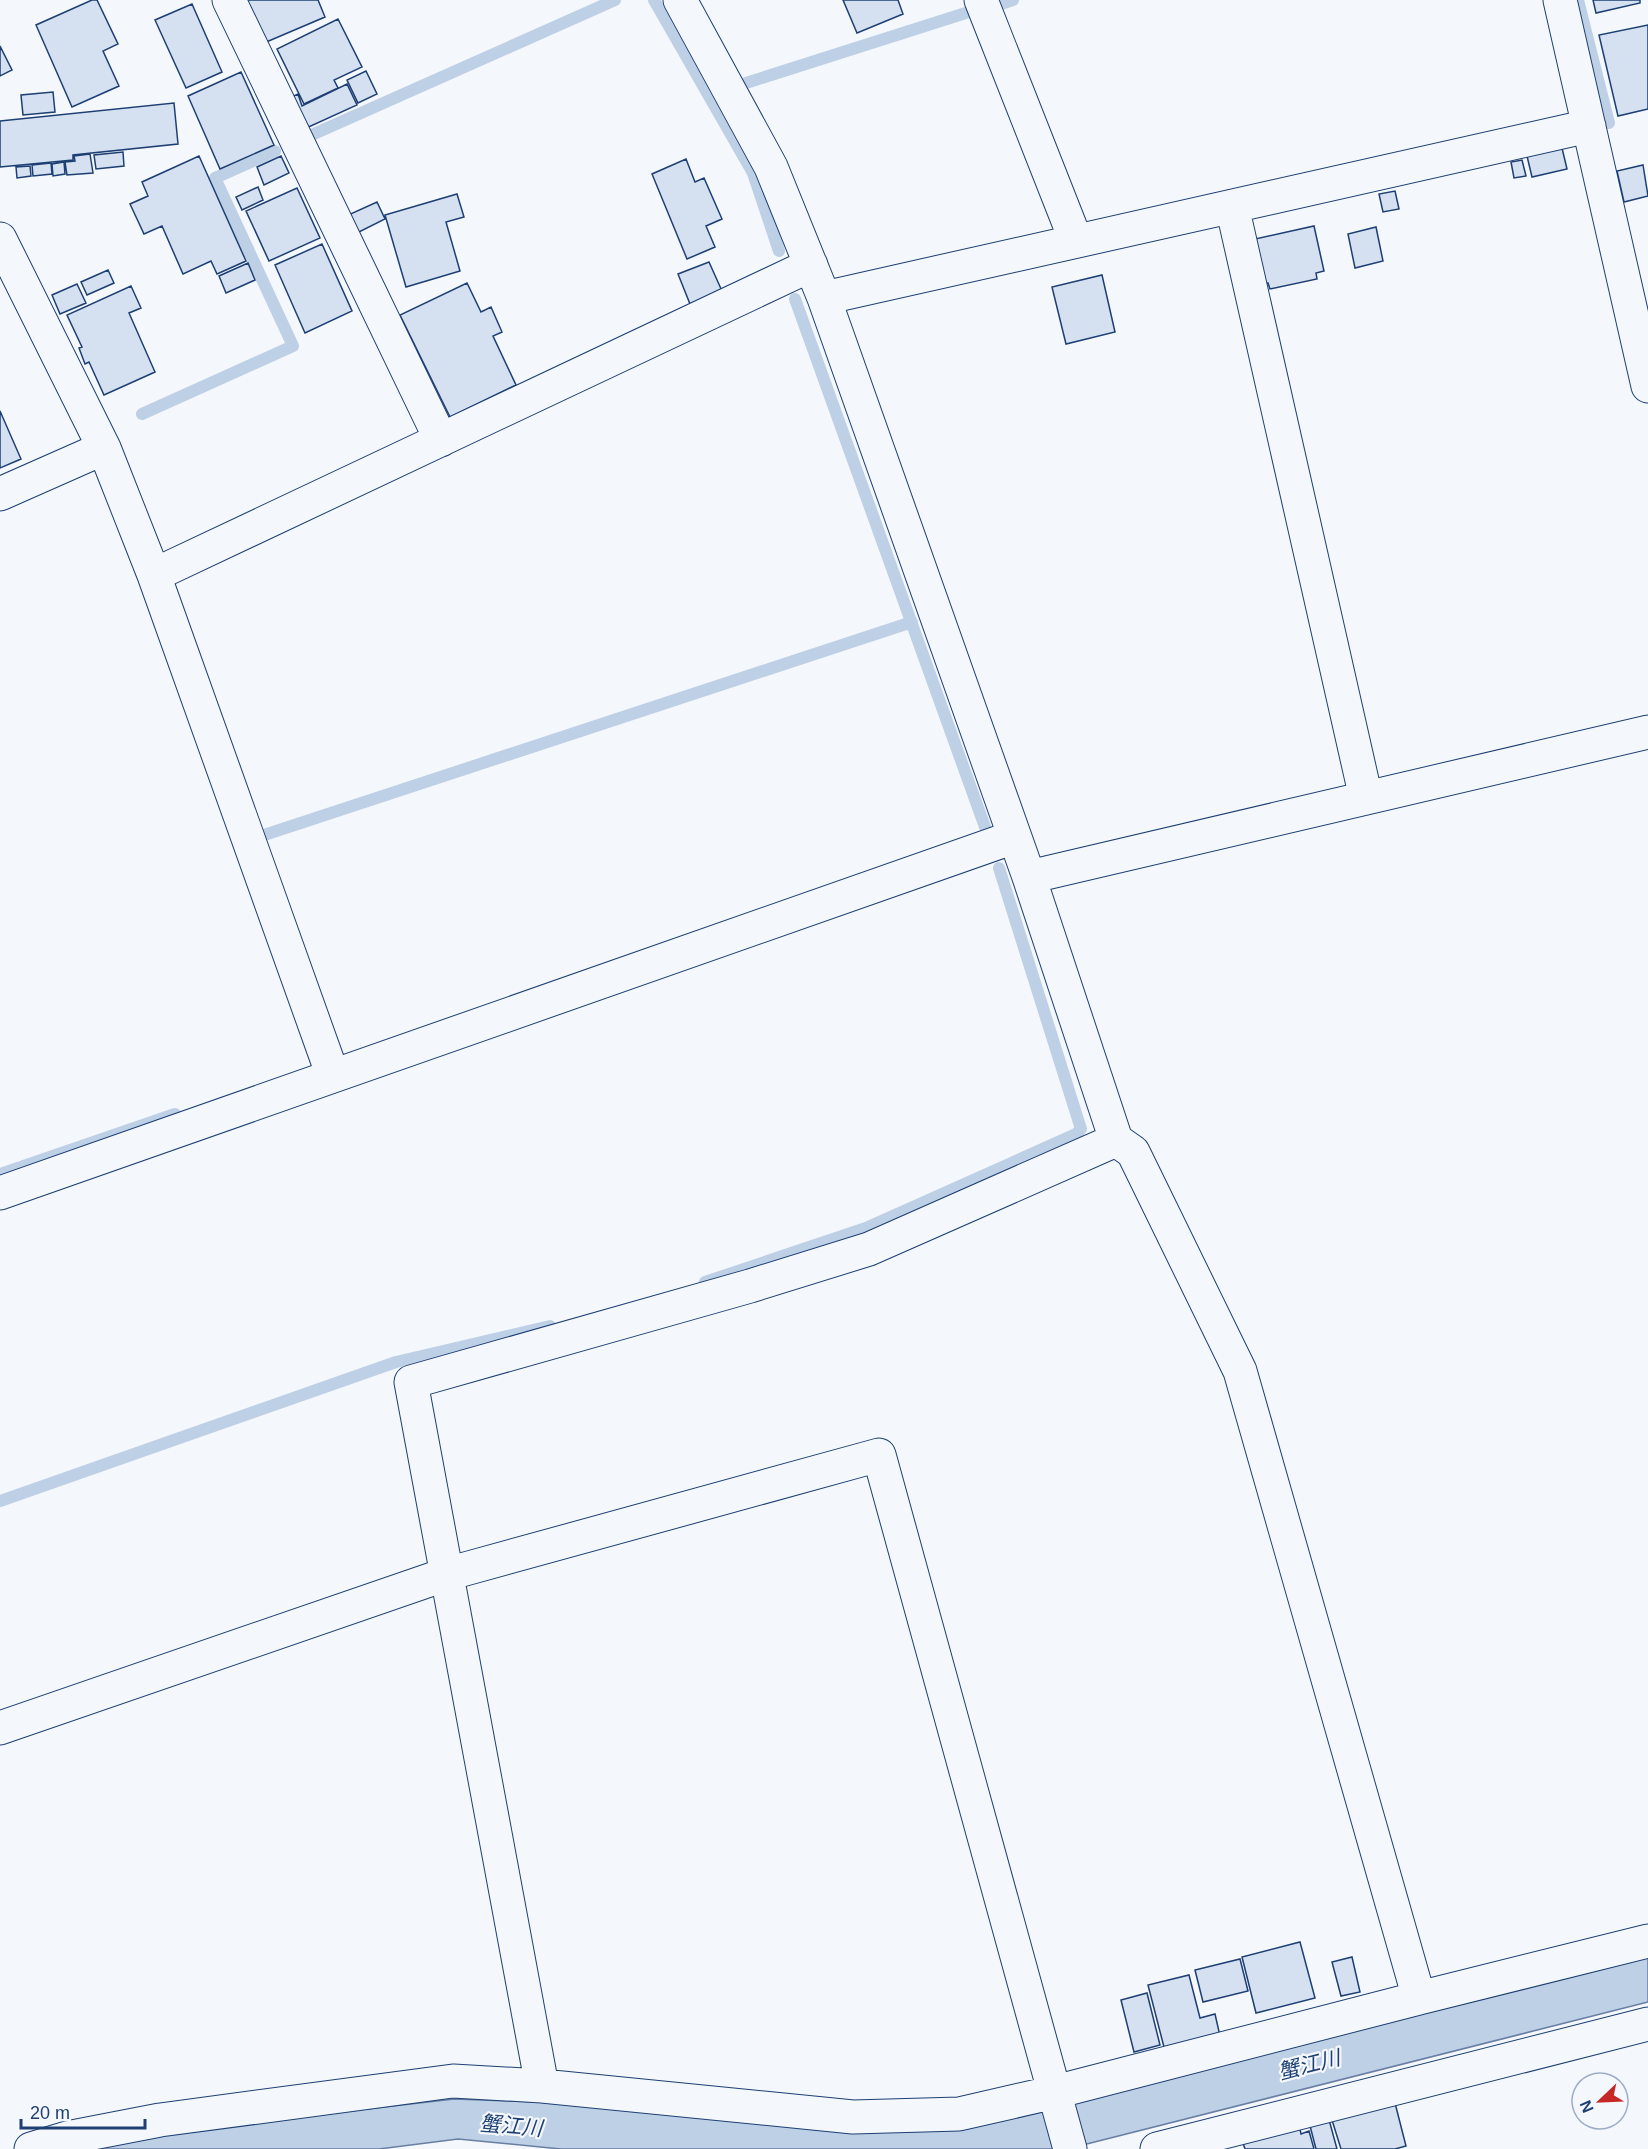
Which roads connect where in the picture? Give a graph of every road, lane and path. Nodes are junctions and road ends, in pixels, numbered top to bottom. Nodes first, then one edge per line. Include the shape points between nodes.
1 (230, 0) edge
2 (680, 0) edge
3 (981, 0) edge
4 (1560, 0) edge
5 (1589, 126) junction
6 (1232, 206) junction
7 (0, 239) edge
8 (1076, 242) junction
9 (811, 265) junction
10 (824, 298) junction
11 (1648, 386) edge
12 (441, 440) junction
13 (104, 448) junction
14 (0, 494) edge
15 (154, 575) junction
16 (1648, 732) edge
17 (1366, 798) junction
18 (1014, 837) junction
19 (1029, 877) junction
20 (333, 1076) junction
21 (1116, 1140) junction
22 (0, 1193) edge
23 (447, 1574) junction
24 (0, 1728) edge
25 (1648, 1941) edge
26 (1419, 1998) junction
27 (1648, 2024) edge
28 (542, 2086) junction
29 (1056, 2095) junction
30 (1204, 2143) edge
31 (31, 2149) edge
32 (1070, 2149) edge
33 (1158, 2149) edge

1 - 12 street
2 - 9 street via 771,167
3 - 8 street
4 - 5 street
5 - 6 street
5 - 11 street
6 - 8 street
6 - 17 street
7 - 13 street
8 - 10 street
9 - 10 street
9 - 12 street
10 - 18 street
12 - 15 street
13 - 14 street
13 - 15 street
15 - 20 street
16 - 17 street
17 - 19 street
18 - 19 street
18 - 20 street
19 - 21 street
20 - 22 street
21 - 23 street via 869,1249 411,1382
21 - 26 street via 1133,1152 1239,1371
23 - 24 street
23 - 28 street
23 - 29 street via 879,1455
25 - 26 street
26 - 29 street
27 - 30 street
28 - 29 street via 853,2116 959,2114
28 - 31 street via 453,2081 160,2120
29 - 32 street
30 - 33 street

